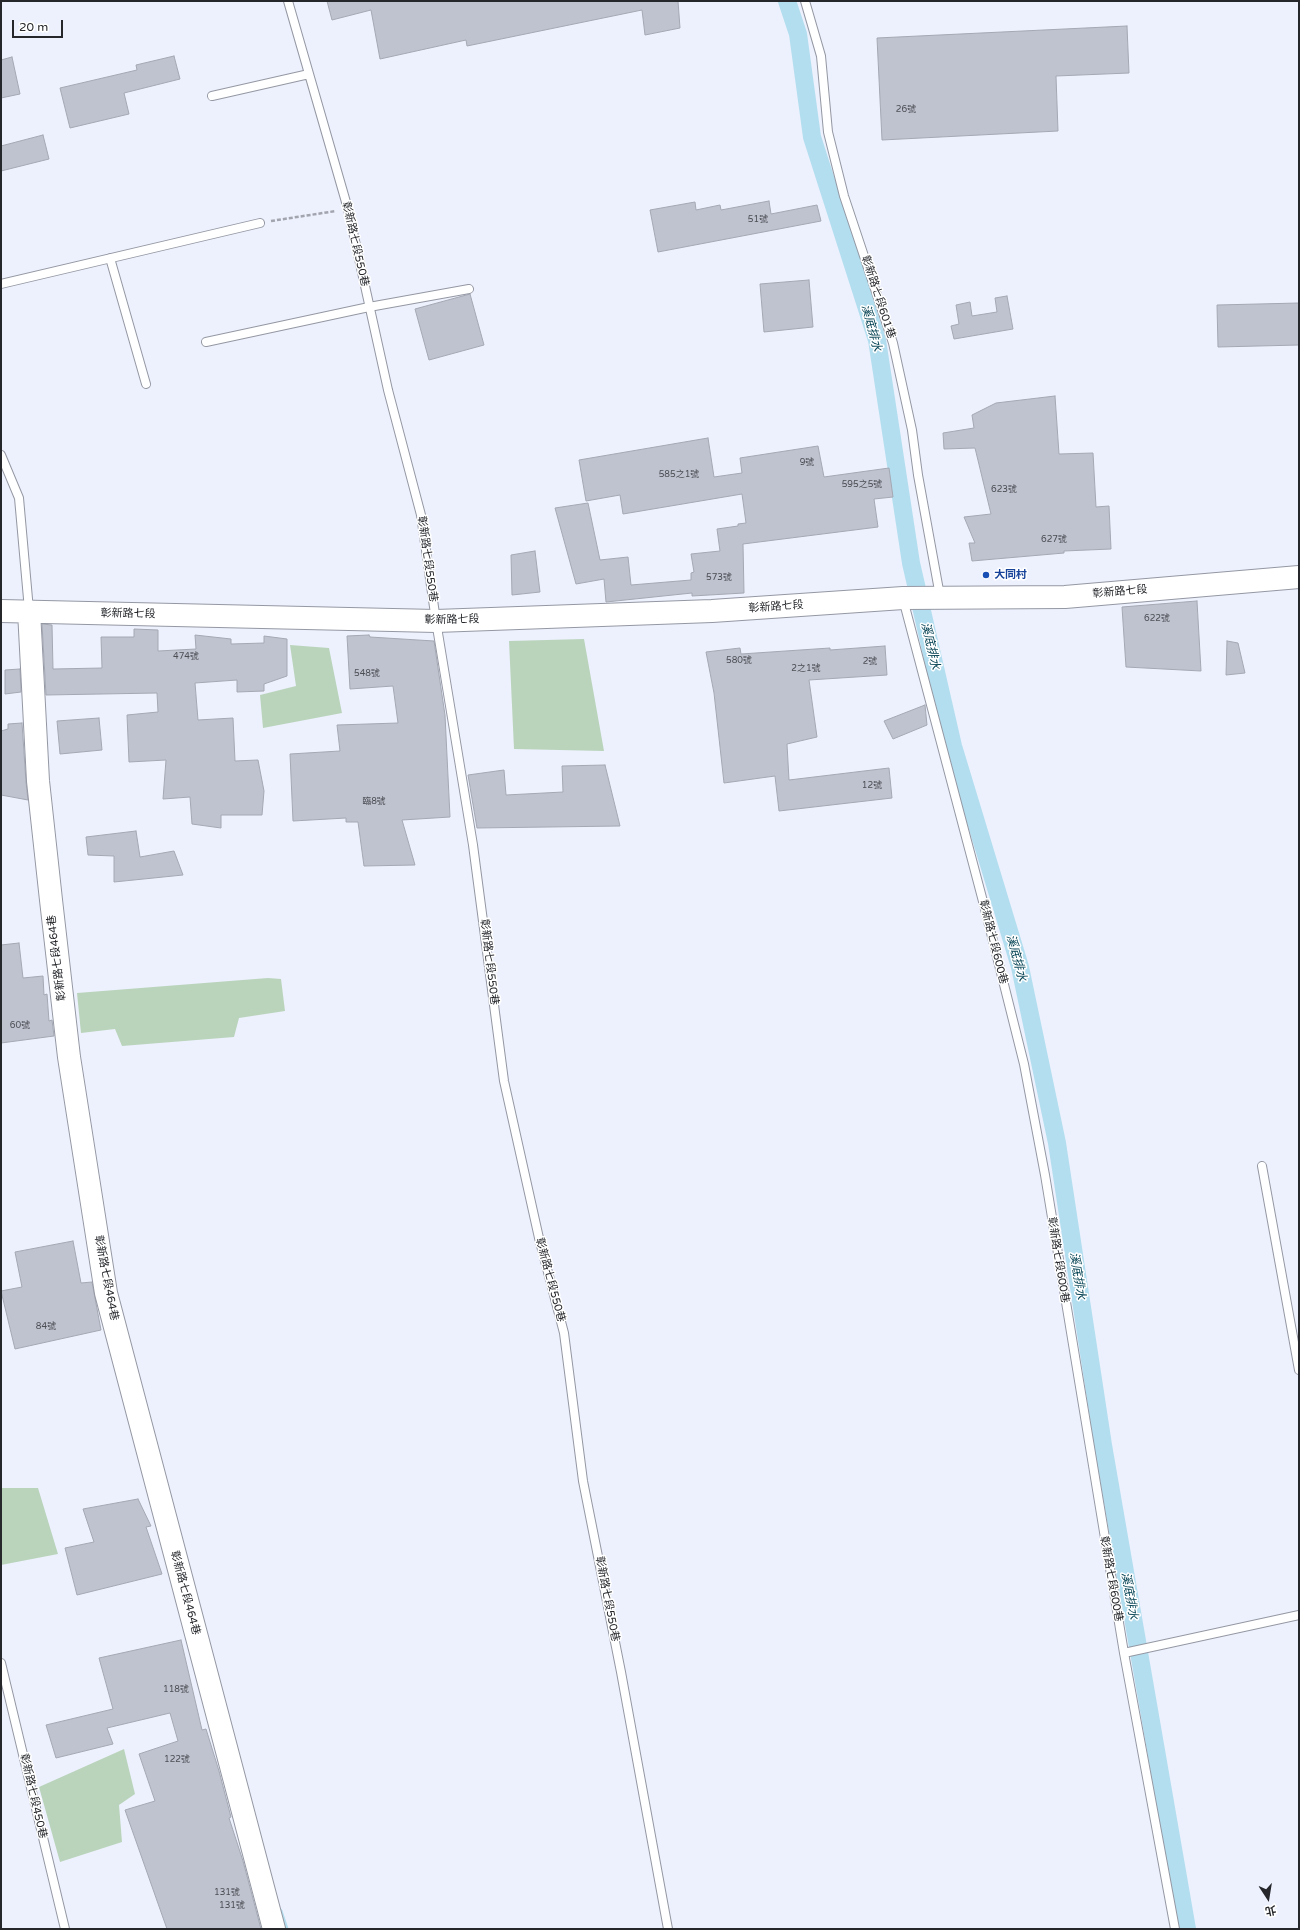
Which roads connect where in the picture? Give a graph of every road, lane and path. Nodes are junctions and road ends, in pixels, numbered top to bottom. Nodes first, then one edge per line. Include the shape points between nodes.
1 (288, 1) edge
2 (805, 1) edge
3 (309, 74) junction
4 (212, 96) dead end
5 (348, 209) junction
6 (260, 223) joint
7 (110, 258) junction
8 (1, 284) edge
9 (469, 289) dead end
10 (369, 307) junction
11 (206, 342) dead end
12 (146, 384) dead end
13 (1, 455) edge
14 (1299, 577) edge
15 (940, 597) junction
16 (903, 598) junction
17 (1, 611) edge
18 (29, 611) junction
19 (436, 622) junction
20 (1262, 1166) dead end
21 (1299, 1370) edge
22 (1299, 1615) edge
23 (1124, 1653) junction
24 (1, 1663) edge
25 (65, 1929) edge
26 (274, 1929) edge
27 (668, 1929) edge
28 (1175, 1929) edge

1 - 3 lane, 彰新路七段550巷
2 - 15 lane, 彰新路七段601巷 via 821,56 829,139 844,196 894,342 912,430
3 - 4 lane
3 - 5 lane, 彰新路七段550巷
5 - 6 path
5 - 10 lane, 彰新路七段550巷
6 - 7 lane
7 - 8 lane
7 - 12 lane
9 - 10 lane
10 - 11 lane
10 - 19 lane, 彰新路七段550巷 via 421,515
13 - 18 lane via 19,498
14 - 15 street, 彰新路七段 via 1065,597
15 - 16 street, 彰新路七段
16 - 19 street, 彰新路七段 via 712,611
16 - 23 lane, 彰新路七段600巷 via 1024,1064 1045,1175
17 - 18 street, 彰新路七段
18 - 19 street, 彰新路七段
18 - 26 street, 彰新路七段464巷 via 38,781 50,900 69,1057 106,1293
19 - 27 lane, 彰新路七段550巷 via 473,845 504,1081 539,1238 564,1333 583,1481
20 - 21 lane
22 - 23 lane
23 - 28 lane, 彰新路七段600巷
24 - 25 lane, 彰新路七段450巷

